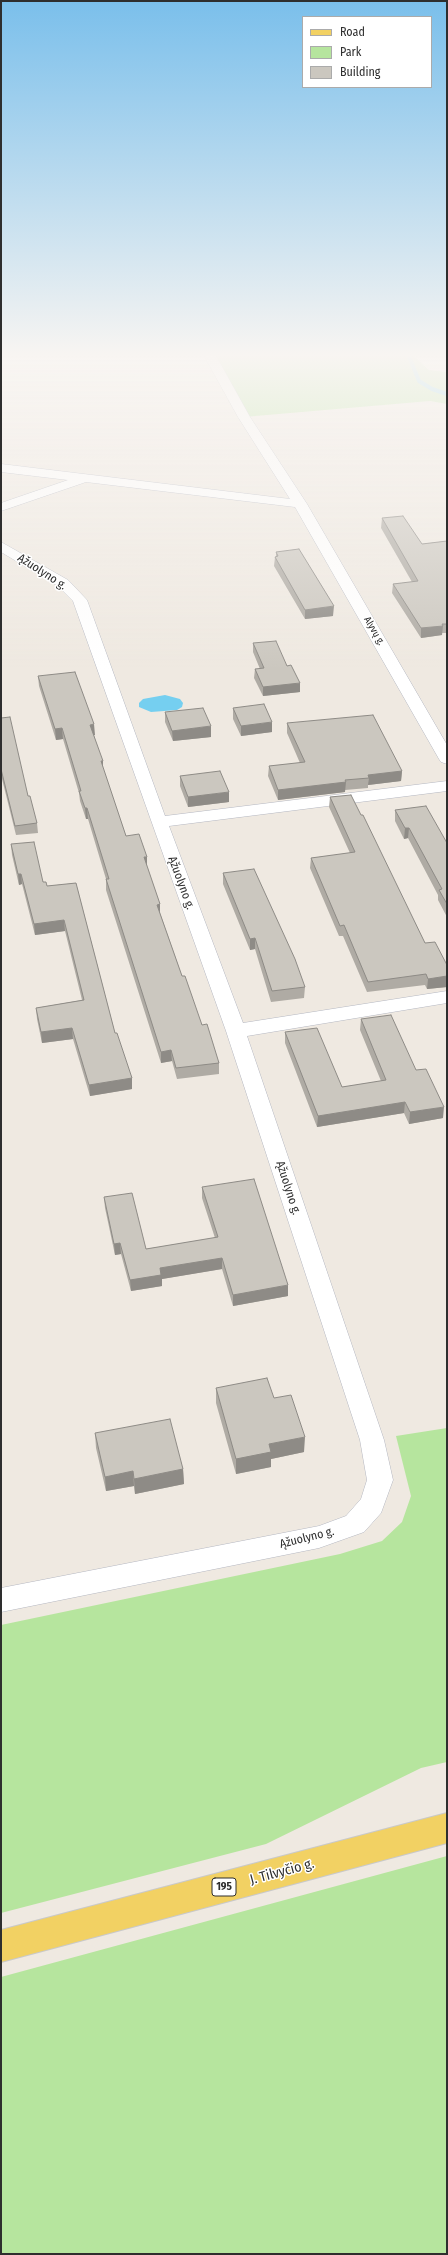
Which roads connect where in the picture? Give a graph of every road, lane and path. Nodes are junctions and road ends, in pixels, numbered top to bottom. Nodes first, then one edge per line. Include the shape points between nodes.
1 (271, 459) edge
2 (1, 468) edge
3 (87, 478) junction
4 (300, 504) junction
5 (1, 507) edge
6 (1, 546) edge
7 (447, 759) edge
8 (447, 786) edge
9 (159, 822) junction
10 (447, 997) edge
11 (236, 1031) junction
12 (1, 1600) edge
13 (447, 1828) edge
14 (1, 1946) edge

1 - 4 street, Alyvų g.
2 - 3 street
3 - 4 street
3 - 5 street
4 - 7 street, Alyvų g.
6 - 9 street, Ąžuolyno g. via 63,583 80,600
8 - 9 street
9 - 11 street, Ąžuolyno g.
10 - 11 street
11 - 12 street, Ąžuolyno g. via 372,1440 380,1480 372,1505 355,1524 319,1537
13 - 14 main road, J. Tilvyčio g. / 195

